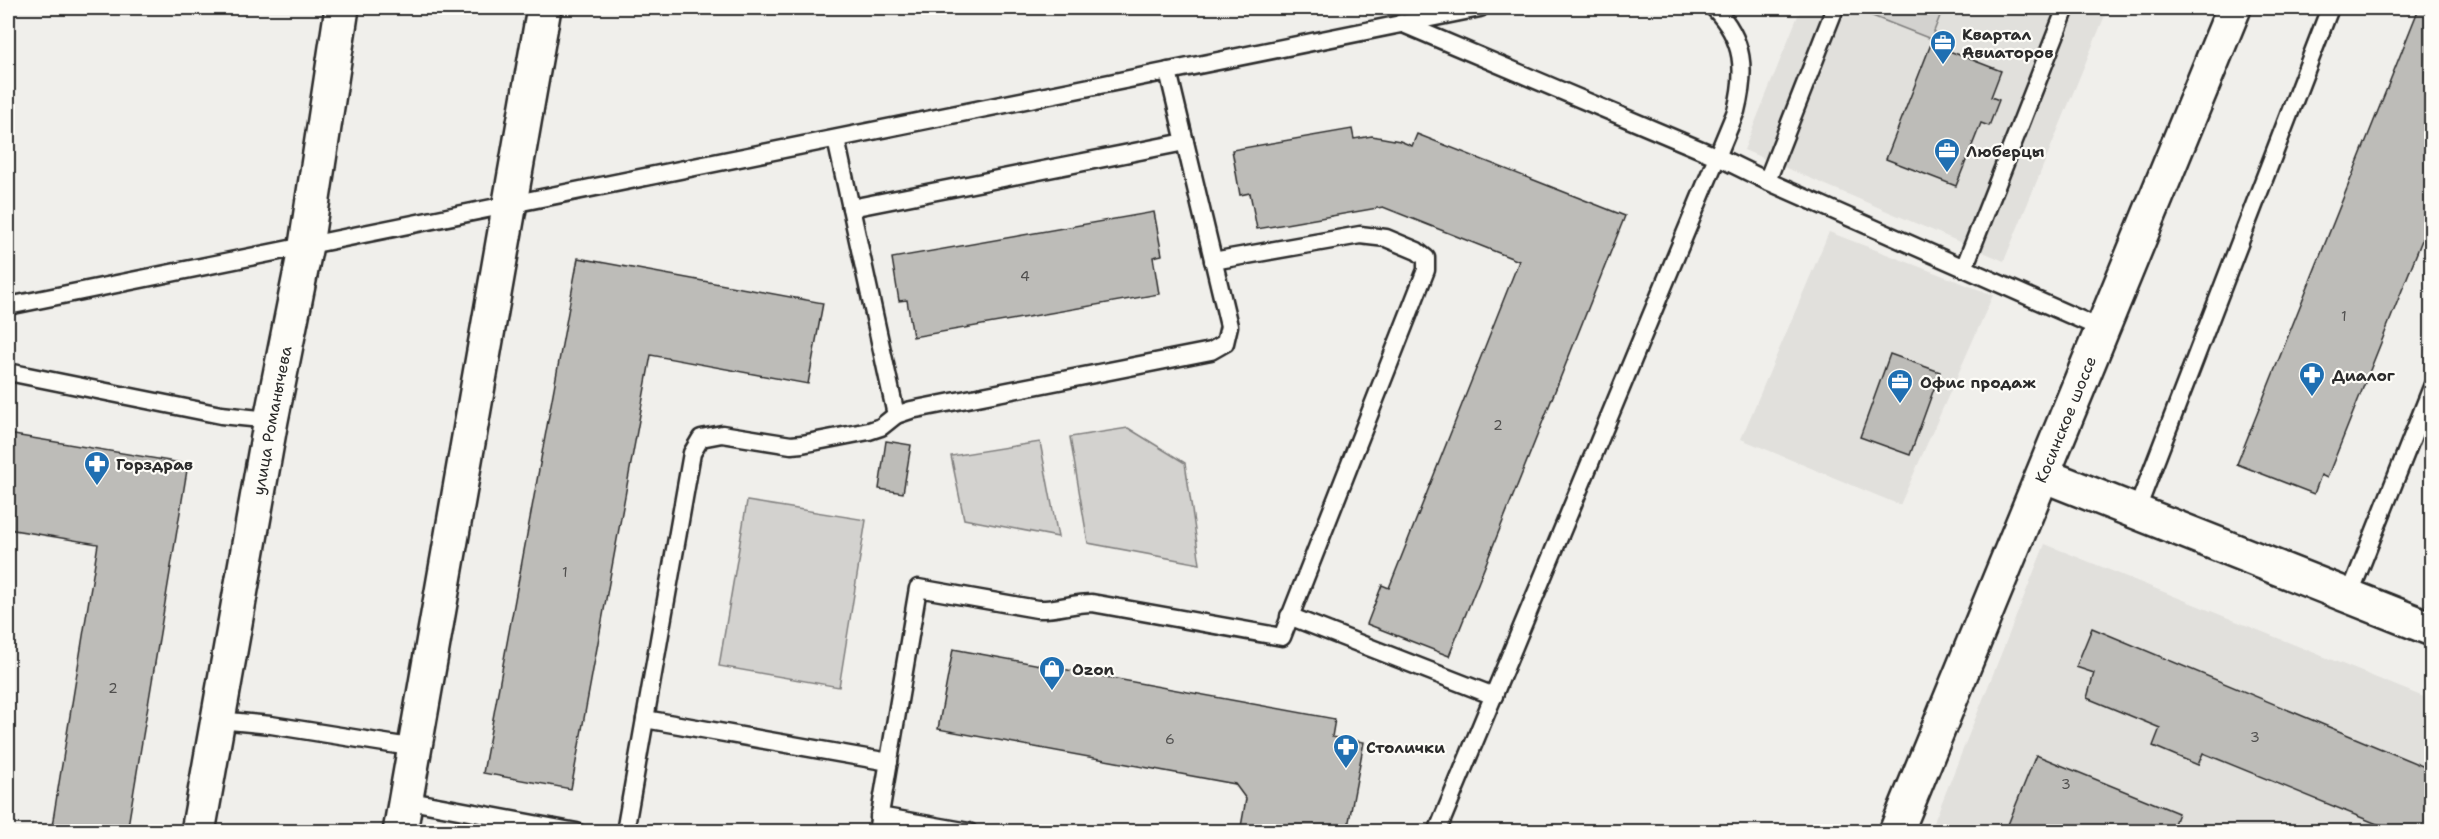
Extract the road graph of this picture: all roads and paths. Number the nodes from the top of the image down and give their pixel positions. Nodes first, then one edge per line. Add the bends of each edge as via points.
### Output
1 (342, 8) edge
2 (544, 8) edge
3 (1480, 8) edge
4 (1714, 8) edge
5 (1835, 8) edge
6 (2066, 8) edge
7 (2234, 8) edge
8 (2331, 8) edge
9 (1401, 24) junction
10 (1168, 71) junction
11 (836, 139) junction
12 (1185, 142) junction
13 (1718, 157) junction
14 (1767, 181) junction
15 (509, 205) junction
16 (851, 208) junction
17 (306, 245) junction
18 (1213, 261) junction
19 (1964, 268) junction
20 (8, 306) edge
21 (2102, 329) junction
22 (8, 372) edge
23 (2432, 387) edge
24 (896, 415) junction
25 (271, 420) junction
26 (2043, 475) junction
27 (2136, 512) junction
28 (2349, 596) junction
29 (1289, 616) junction
30 (2432, 628) edge
31 (1494, 696) junction
32 (645, 719) junction
33 (219, 720) junction
34 (416, 748) junction
35 (889, 762) junction
36 (405, 800) junction
37 (878, 824) edge
38 (198, 831) edge
39 (400, 831) edge
40 (577, 831) edge
41 (625, 831) edge
42 (969, 831) edge
43 (1437, 831) edge
44 (1896, 831) edge

1 - 17 street, улица Романычева
2 - 15 street
3 - 9 lane
4 - 13 lane via 1730,28 1741,56 1743,83
5 - 14 lane
6 - 19 lane
7 - 21 street, Косинское шоссе
8 - 27 lane
9 - 10 lane
9 - 13 lane
10 - 11 lane
10 - 12 lane
11 - 15 lane
11 - 16 lane
12 - 16 lane
12 - 18 lane
13 - 14 lane
13 - 31 lane
14 - 19 lane
15 - 17 lane
15 - 34 street
16 - 24 lane
17 - 20 lane
17 - 25 street, улица Романычева
18 - 24 lane via 1228,326 1225,343 1211,351
18 - 29 lane via 1360,235 1386,238 1417,250 1426,258 1426,270
19 - 21 lane
21 - 26 street, Косинское шоссе
22 - 25 lane via 221,415
23 - 28 lane
24 - 32 lane via 869,431 802,444 722,434 701,438 692,453
25 - 33 street, улица Романычева
26 - 27 street
26 - 44 street, Косинское шоссе
27 - 28 street
28 - 30 street
29 - 31 lane
29 - 35 lane via 1282,637 1092,603 1037,609 918,588
31 - 43 lane
32 - 35 lane
32 - 41 lane
33 - 34 lane
33 - 38 street, улица Романычева
34 - 36 street
35 - 37 lane
36 - 39 street
36 - 40 lane
37 - 42 lane

